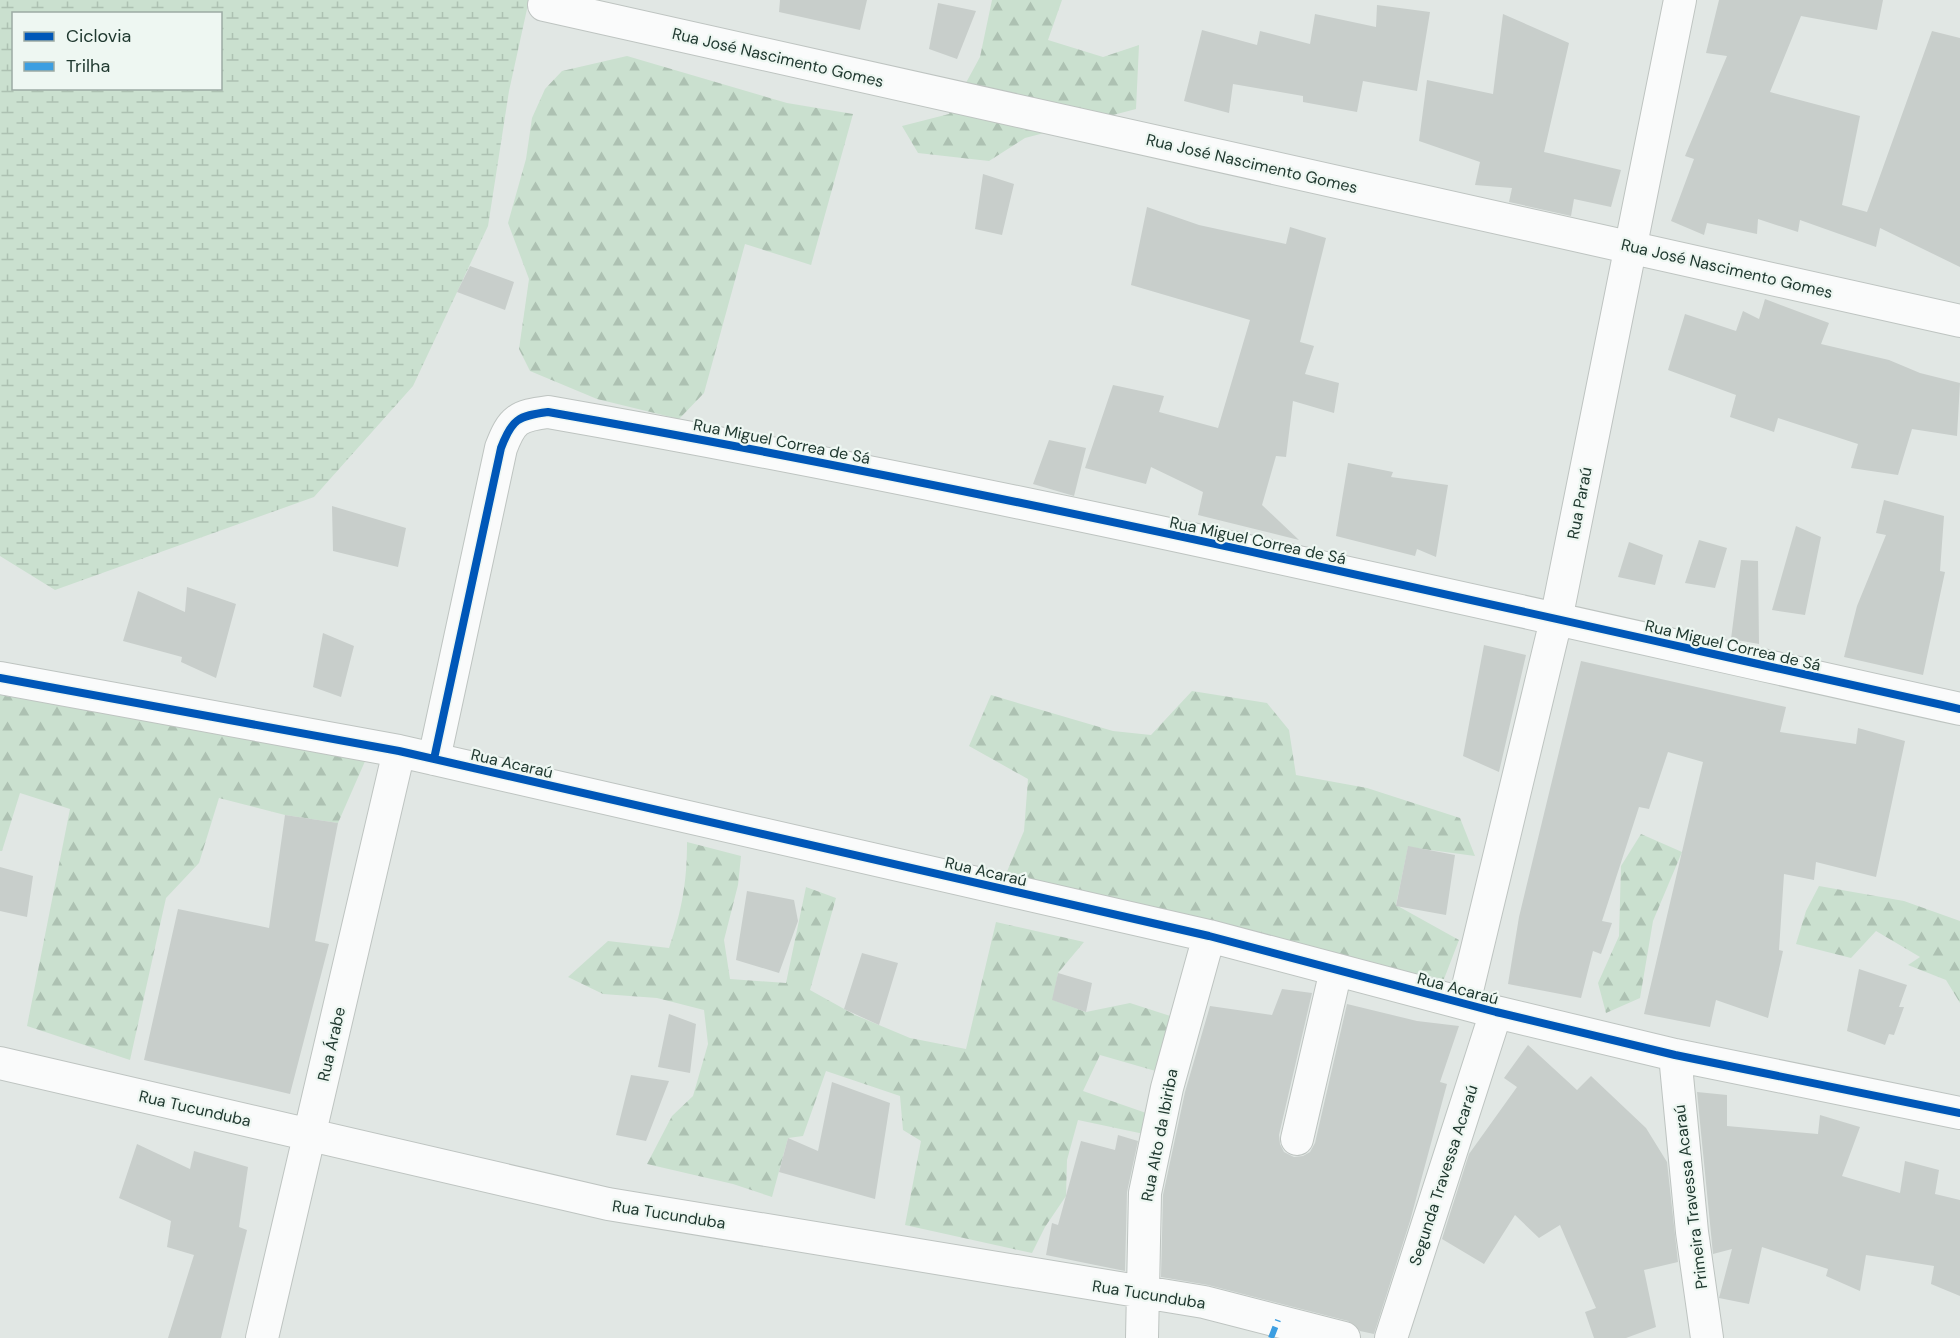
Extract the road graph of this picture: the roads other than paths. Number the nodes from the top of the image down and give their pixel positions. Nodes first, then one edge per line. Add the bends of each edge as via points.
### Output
1 (1680, 0) edge
2 (544, 5) dead end
3 (1630, 247) junction
4 (1960, 321) edge
5 (1556, 620) junction
6 (0, 678) edge
7 (1960, 710) edge
8 (399, 751) junction
9 (434, 759) junction
10 (1209, 936) junction
11 (1336, 970) junction
12 (1464, 1003) junction
13 (1496, 1012) junction
14 (1675, 1055) junction
15 (0, 1063) edge
16 (1960, 1113) edge
17 (310, 1135) junction
18 (1297, 1139) dead end
19 (1143, 1293) junction
20 (262, 1338) edge
21 (1142, 1338) edge
22 (1344, 1338) edge
23 (1391, 1338) edge
24 (1707, 1338) edge

1 - 3 street, Rua Paraú
2 - 3 street, Rua José Nascimento Gomes
3 - 4 street, Rua José Nascimento Gomes
3 - 5 street, Rua Paraú
5 - 7 street, Rua Miguel Correa de Sá
5 - 9 street, Rua Miguel Correa de Sá via 1018,501 754,448 548,412 527,414 508,430 501,448
5 - 12 street, Rua Paraú
6 - 8 street, Rua Acaraú
8 - 9 street, Rua Acaraú
8 - 17 street, Rua Árabe
9 - 10 street, Rua Acaraú
10 - 11 street, Rua Acaraú
10 - 19 street, Rua Alto da Ibiriba via 1187,1008 1145,1193
11 - 12 street, Rua Acaraú
11 - 18 street
12 - 13 street, Rua Acaraú
13 - 14 street, Rua Acaraú
13 - 23 street, Segunda Travessa Acaraú
14 - 16 street, Rua Acaraú
14 - 24 street, Primeira Travessa Acaraú
15 - 17 street, Rua Tucunduba
17 - 19 street, Rua Tucunduba via 608,1204
17 - 20 street, Rua Árabe
19 - 21 street, Rua Alto da Ibiriba
19 - 22 street, Rua Tucunduba via 1238,1309

